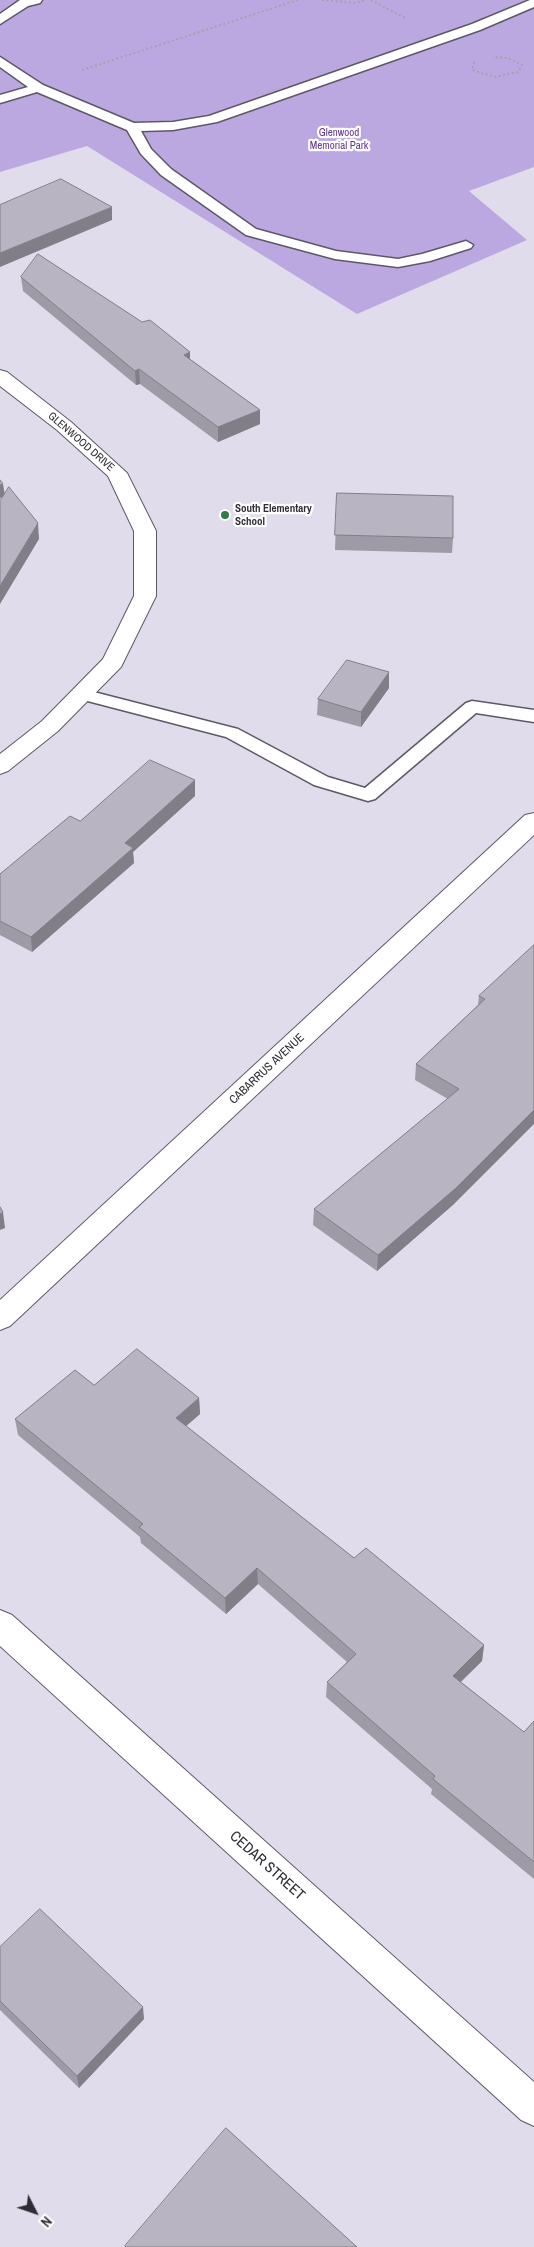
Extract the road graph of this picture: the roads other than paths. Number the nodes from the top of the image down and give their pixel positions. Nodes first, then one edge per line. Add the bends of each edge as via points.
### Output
1 (27, 1) edge
2 (534, 3) edge
3 (0, 20) edge
4 (0, 61) edge
5 (38, 88) junction
6 (0, 99) edge
7 (132, 127) junction
8 (466, 246) dead end
9 (0, 376) edge
10 (82, 694) junction
11 (534, 716) edge
12 (0, 766) edge
13 (534, 821) edge
14 (0, 1318) edge
15 (0, 1625) edge
16 (534, 2107) edge

1 - 3 lane
2 - 7 lane via 212,119 174,126
4 - 5 lane
5 - 6 lane
5 - 7 lane
7 - 8 lane via 146,151 166,172 251,232 334,255 398,263
9 - 10 street, GLENWOOD DRIVE via 117,473 145,531 145,596 113,662
10 - 11 lane via 232,733 321,781 368,795 472,707
10 - 12 street, GLENWOOD DRIVE via 50,726
13 - 14 street, CABARRUS AVENUE
15 - 16 street, CEDAR STREET

